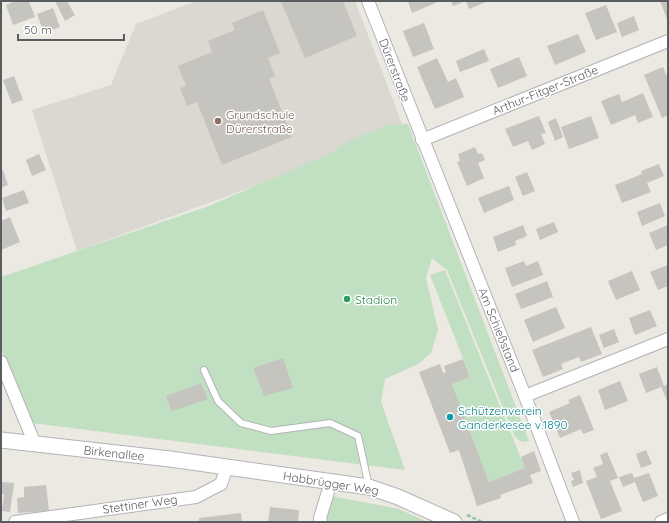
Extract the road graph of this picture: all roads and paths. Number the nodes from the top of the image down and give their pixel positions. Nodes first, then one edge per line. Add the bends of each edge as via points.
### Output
1 (368, 1) edge
2 (668, 41) edge
3 (422, 140) junction
4 (668, 339) edge
5 (1, 362) edge
6 (204, 370) dead end
7 (525, 396) junction
8 (1, 440) edge
9 (31, 444) junction
10 (227, 467) junction
11 (331, 482) junction
12 (369, 487) junction
13 (668, 519) edge
14 (15, 522) edge
15 (321, 522) edge
16 (454, 522) edge
17 (573, 522) edge
18 (661, 522) edge

1 - 3 street, Dürerstraße
2 - 3 street, Arthur-Fitger-Straße
3 - 7 street, Am Schießstand
4 - 7 street
5 - 9 street via 32,437
6 - 12 lane via 218,401 241,423 271,431 330,423 358,436
7 - 17 street, Am Schießstand
8 - 9 street, Birkenallee
9 - 10 street, Birkenallee
10 - 11 street, Habbrügger Weg
10 - 14 street, Stettiner Weg via 221,484 196,497
11 - 12 street, Habbrügger Weg
11 - 15 street
12 - 16 street, Habbrügger Weg
13 - 18 street

